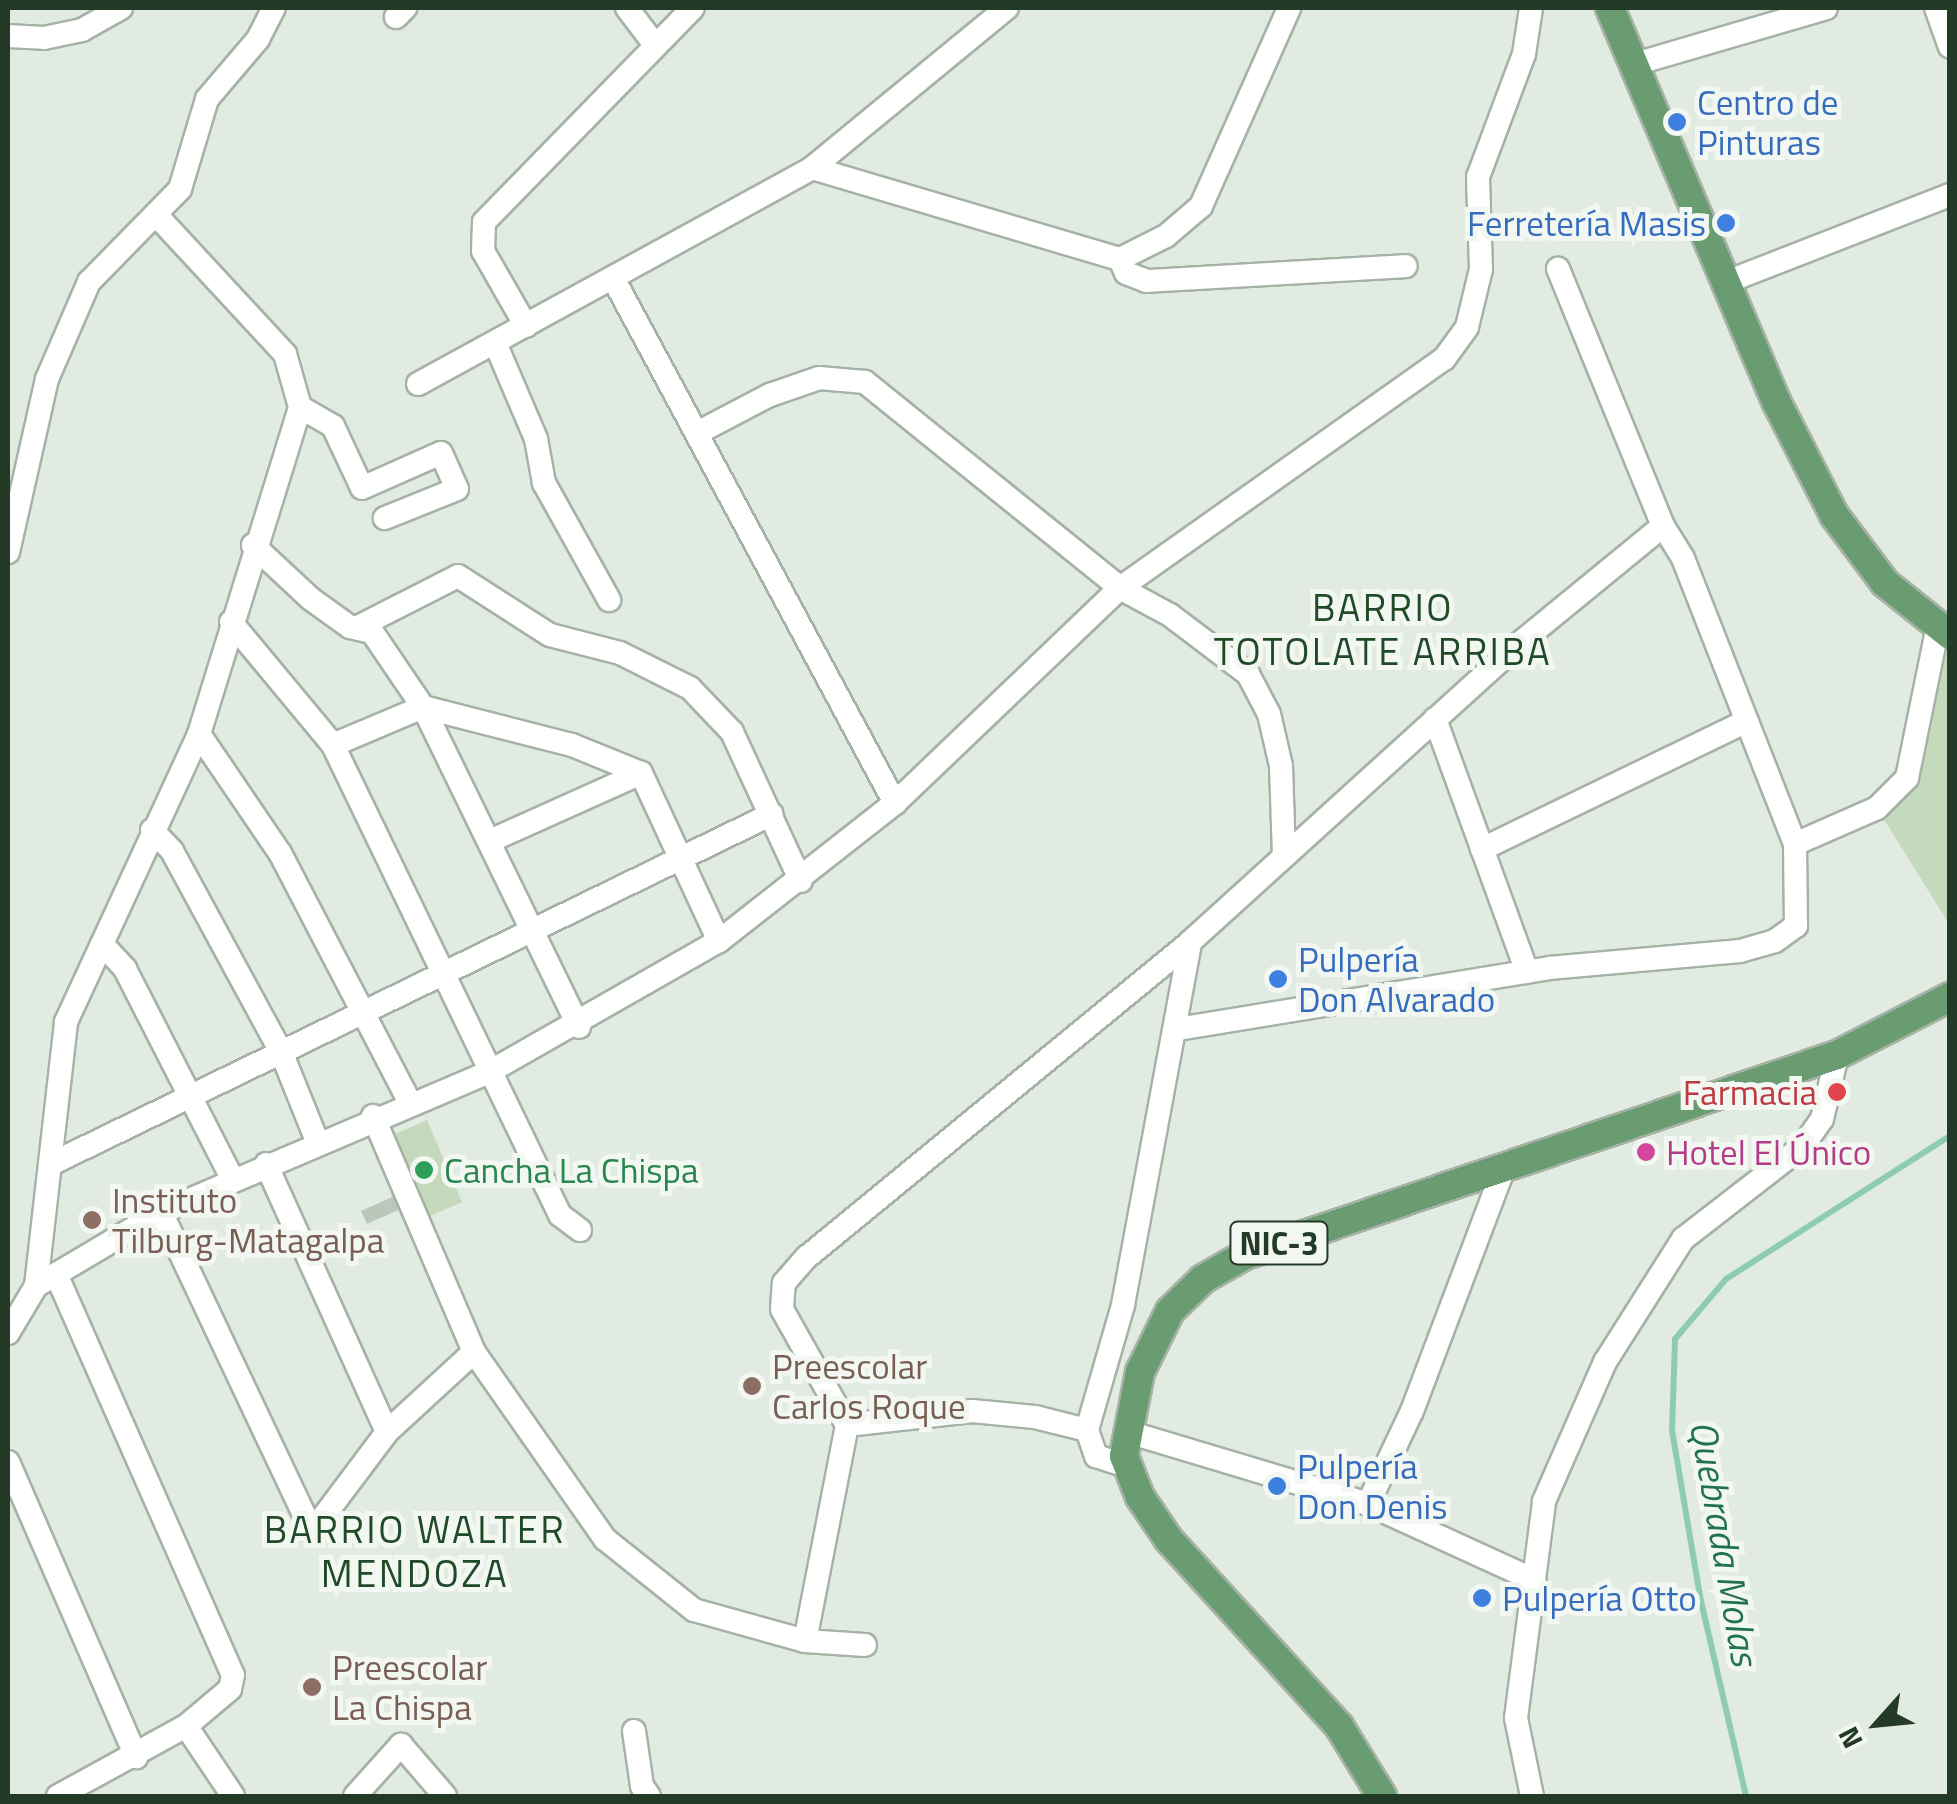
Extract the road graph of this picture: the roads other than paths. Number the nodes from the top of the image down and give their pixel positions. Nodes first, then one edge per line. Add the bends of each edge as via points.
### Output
1 (122, 8) edge
2 (274, 8) edge
3 (628, 8) edge
4 (693, 8) edge
5 (1007, 8) edge
6 (1289, 8) edge
7 (1531, 8) edge
8 (1610, 8) edge
9 (1826, 8) edge
10 (1936, 8) edge
11 (8, 36) edge
12 (655, 45) junction
13 (1950, 47) edge
14 (1635, 64) junction
15 (812, 168) junction
16 (1950, 195) edge
17 (157, 216) junction
18 (1120, 260) junction
19 (1406, 266) dead end
20 (1558, 268) dead end
21 (613, 278) junction
22 (1724, 283) junction
23 (526, 326) junction
24 (496, 344) junction
25 (418, 384) dead end
26 (300, 407) junction
27 (701, 431) junction
28 (384, 518) dead end
29 (1663, 526) junction
30 (253, 545) junction
31 (8, 552) edge
32 (1120, 588) junction
33 (609, 600) dead end
34 (231, 622) junction
35 (356, 628) junction
36 (1944, 630) edge
37 (424, 707) junction
38 (1435, 719) junction
39 (1747, 721) junction
40 (199, 734) junction
41 (332, 745) junction
42 (642, 773) junction
43 (896, 802) junction
44 (772, 814) junction
45 (152, 830) junction
46 (492, 840) junction
47 (1795, 844) junction
48 (1482, 849) junction
49 (1284, 855) junction
50 (680, 862) junction
51 (801, 881) junction
52 (536, 928) junction
53 (719, 941) junction
54 (1190, 942) junction
55 (102, 944) junction
56 (445, 968) junction
57 (1527, 972) junction
58 (1950, 998) edge
59 (364, 1014) junction
60 (579, 1026) junction
61 (1177, 1030) junction
62 (282, 1054) junction
63 (1836, 1054) junction
64 (489, 1072) junction
65 (192, 1100) junction
66 (408, 1101) junction
67 (373, 1116) junction
68 (317, 1141) junction
69 (52, 1164) junction
70 (266, 1164) junction
71 (1504, 1167) junction
72 (232, 1178) junction
73 (161, 1212) junction
74 (580, 1230) dead end
75 (46, 1280) junction
76 (8, 1332) edge
77 (474, 1352) junction
78 (847, 1425) junction
79 (1088, 1430) junction
80 (387, 1432) junction
81 (1128, 1432) junction
82 (8, 1462) edge
83 (1128, 1466) junction
84 (1368, 1504) junction
85 (1534, 1580) junction
86 (805, 1641) junction
87 (865, 1644) dead end
88 (186, 1726) junction
89 (634, 1731) dead end
90 (136, 1757) junction
91 (639, 1793) edge
92 (58, 1796) edge
93 (234, 1796) edge
94 (355, 1796) edge
95 (445, 1796) edge
96 (1382, 1796) edge
97 (1532, 1796) edge

1 - 11 street via 82,30
2 - 17 street via 258,39 207,98 180,189
3 - 12 street
4 - 12 street
5 - 15 street
6 - 18 street via 1200,206 1166,236
7 - 32 street via 1524,54 1478,177 1481,268 1467,326 1444,359
8 - 14 main road
9 - 14 street
10 - 13 street
12 - 23 street via 484,222 483,252
14 - 22 main road
15 - 18 street
15 - 21 street
16 - 22 street
17 - 26 street via 285,354
17 - 31 street via 89,282 56,353
18 - 19 street via 1126,273 1146,281
20 - 29 street
21 - 23 street
21 - 27 street
22 - 36 main road via 1834,515 1886,584
23 - 24 street
24 - 25 street
24 - 33 street via 536,438 544,483
26 - 28 street via 333,426 362,488 441,454 457,490
26 - 30 street
27 - 32 street via 820,378 865,382
27 - 43 street
29 - 38 street
29 - 39 street via 1683,558
30 - 34 street
30 - 35 street via 312,599
32 - 43 street
32 - 49 street via 1248,674 1269,714 1282,766
34 - 40 street
34 - 41 street
35 - 37 street via 372,632
35 - 44 street via 458,576 550,635 620,654 690,688 732,732
36 - 47 street via 1907,778 1877,808
37 - 41 street
37 - 42 street via 572,745
37 - 46 street
38 - 48 street
38 - 49 street
39 - 47 street
39 - 48 street
40 - 45 street
40 - 59 street via 280,853
41 - 56 street
42 - 46 street
42 - 50 street
43 - 51 street
44 - 50 street
44 - 51 street
45 - 55 street
45 - 62 street via 172,851
46 - 52 street
47 - 57 street via 1796,926 1775,941 1740,951
48 - 57 street
49 - 54 street
50 - 52 street
50 - 53 street
51 - 53 street
52 - 56 street
52 - 60 street
53 - 60 street
54 - 61 street
54 - 78 street via 807,1257 784,1283 782,1309
55 - 65 street via 124,969
55 - 69 street via 66,1022
56 - 59 street
56 - 64 street
57 - 61 street
58 - 63 main road, NIC-3
59 - 62 street
59 - 66 street
60 - 64 street
61 - 79 street via 1123,1306
62 - 65 street
62 - 68 street
63 - 71 main road, NIC-3
63 - 85 street via 1822,1119 1803,1146 1683,1240 1606,1362 1544,1501
64 - 66 street
64 - 74 street via 560,1215
65 - 69 street
65 - 72 street
66 - 67 street
67 - 68 street
67 - 77 street
68 - 70 street
69 - 75 street
70 - 72 street
70 - 80 street
71 - 81 main road, NIC-3 via 1245,1255 1203,1278 1153,1337
71 - 84 street via 1412,1410
72 - 73 street
73 - 75 street
73 - 80 street via 312,1532
75 - 76 street
75 - 88 street via 234,1674 230,1689
77 - 80 street
77 - 86 street via 605,1539 694,1610
78 - 79 street via 972,1411
78 - 86 street
79 - 83 street via 1096,1456
81 - 83 main road, NIC-3
81 - 84 street
82 - 90 street
83 - 96 main road, NIC-3 via 1170,1540 1339,1726
84 - 85 street
85 - 97 street via 1516,1718
86 - 87 street
88 - 90 street
88 - 93 street
89 - 91 street
90 - 92 street
94 - 95 street via 402,1744

